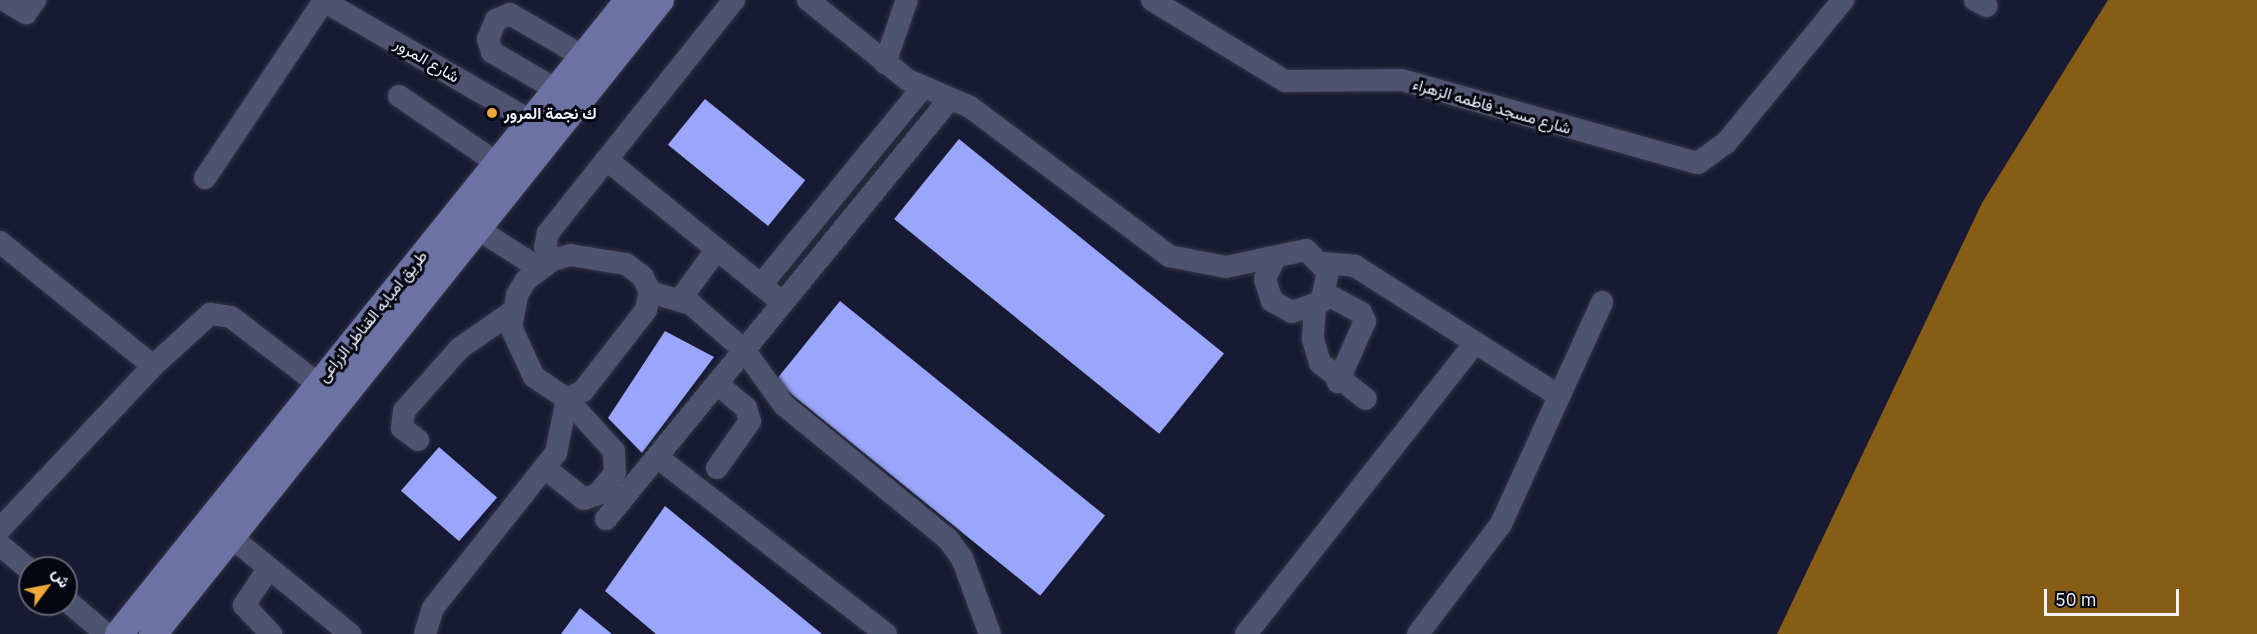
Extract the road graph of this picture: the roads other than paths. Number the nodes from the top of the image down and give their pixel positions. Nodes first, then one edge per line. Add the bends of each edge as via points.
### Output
1 (4, 0) edge
2 (500, 0) edge
3 (628, 0) edge
4 (660, 0) edge
5 (734, 0) edge
6 (808, 0) edge
7 (907, 0) edge
8 (1152, 0) edge
9 (1843, 0) edge
10 (323, 1) edge
11 (30, 8) edge
12 (587, 53) junction
13 (885, 63) junction
14 (922, 88) junction
15 (557, 90) junction
16 (399, 96) dead end
17 (949, 100) junction
18 (531, 121) junction
19 (607, 160) junction
20 (497, 163) junction
21 (205, 178) dead end
22 (466, 221) junction
23 (0, 242) edge
24 (717, 249) junction
25 (1275, 258) junction
26 (1323, 263) junction
27 (539, 269) junction
28 (761, 285) junction
29 (650, 292) junction
30 (682, 297) junction
31 (1320, 301) junction
32 (1602, 302) dead end
33 (784, 303) junction
34 (512, 312) junction
35 (1475, 343) junction
36 (745, 351) junction
37 (153, 366) junction
38 (1338, 382) junction
39 (317, 383) junction
40 (717, 384) junction
41 (1559, 396) junction
42 (567, 399) junction
43 (1366, 399) dead end
44 (418, 440) dead end
45 (657, 457) junction
46 (717, 468) dead end
47 (546, 469) junction
48 (606, 519) dead end
49 (0, 529) edge
50 (231, 537) junction
51 (0, 545) edge
52 (18, 560) edge
53 (269, 568) junction
54 (78, 610) edge
55 (1258, 630) edge
56 (164, 631) edge
57 (106, 634) edge
58 (119, 634) edge
59 (271, 634) edge
60 (350, 634) edge
61 (425, 634) edge
62 (886, 634) edge
63 (990, 634) edge
64 (1418, 634) edge

1 - 11 street
2 - 12 street
3 - 12 main road, طريق امبابه القناطر الزراعى
4 - 22 main road, طريق امبابه القناطر الزراعى
5 - 19 street
6 - 13 street
7 - 13 street
8 - 9 street, شارع مسجد فاطمه الزهراء via 1285,81 1402,80 1669,158 1708,160
10 - 18 street, شارع المرور
10 - 21 street
12 - 15 main road, طريق امبابه القناطر الزراعى
12 - 15 street via 510,14 496,20 488,39 492,52
13 - 14 street
14 - 17 street
14 - 28 street
15 - 18 main road, طريق امبابه القناطر الزراعى
16 - 20 street
17 - 25 street via 970,107 1170,256 1206,267
17 - 33 street
18 - 20 main road, طريق امبابه القناطر الزراعى
19 - 24 street
19 - 27 street via 548,233
20 - 22 main road, طريق امبابه القناطر الزراعى
22 - 27 street
22 - 39 main road, طريق امبابه القناطر الزراعى
22 - 50 main road, طريق امبابه القناطر الزراعى
23 - 37 street
24 - 28 street
24 - 30 street
25 - 26 street via 1306,250
25 - 31 street via 1265,279 1272,301 1292,312
26 - 31 street
26 - 35 street via 1355,266
27 - 29 street via 607,257 643,277
27 - 34 street
28 - 33 street
29 - 30 street
29 - 42 street via 646,310 583,391
30 - 36 street
31 - 38 street via 1315,351
31 - 38 street via 1361,313 1365,321
32 - 41 street
33 - 36 street
34 - 42 street via 514,343 522,361 548,390
34 - 44 street via 460,348 404,411 402,428
35 - 41 street
35 - 55 street
36 - 40 street
36 - 63 street via 784,405 957,549
37 - 39 street via 202,318 221,314
37 - 49 street
38 - 43 street
39 - 58 main road, طريق امبابه القناطر الزراعى
40 - 45 street
40 - 46 street via 746,408 750,421
41 - 64 street via 1501,524
42 - 47 street via 563,435
42 - 47 street via 614,451 615,473 598,494 584,499
45 - 48 street
45 - 62 street
47 - 61 street via 433,608
50 - 53 street
50 - 56 main road, طريق امبابه القناطر الزراعى
51 - 52 street
53 - 59 street via 244,605
53 - 60 street
54 - 57 street

